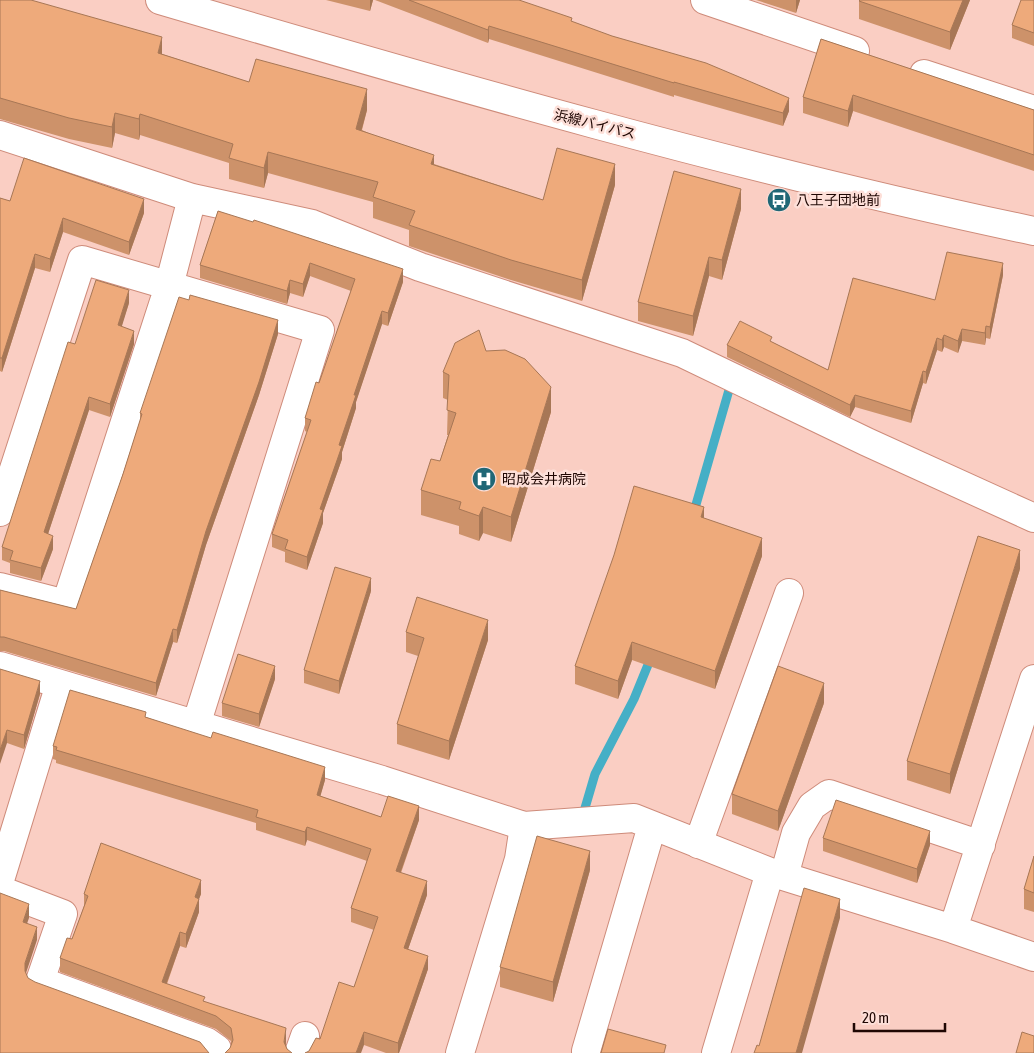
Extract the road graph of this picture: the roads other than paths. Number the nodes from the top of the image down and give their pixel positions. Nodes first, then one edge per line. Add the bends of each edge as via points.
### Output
1 (160, 0) edge
2 (705, 0) edge
3 (1034, 110) edge
4 (0, 135) edge
5 (192, 198) junction
6 (1034, 231) edge
7 (169, 286) junction
8 (0, 512) edge
9 (1034, 518) edge
10 (0, 587) edge
11 (789, 593) dead end
12 (0, 666) edge
13 (1034, 678) edge
14 (60, 684) junction
15 (196, 725) junction
16 (524, 826) junction
17 (652, 826) junction
18 (698, 844) junction
19 (981, 845) junction
20 (777, 874) junction
21 (0, 880) edge
22 (0, 890) edge
23 (953, 929) junction
24 (1034, 956) edge
25 (586, 1051) dead end
26 (217, 1053) edge
27 (460, 1053) edge
28 (716, 1053) edge

1 - 6 main road, 浜線バイパス via 497,99 900,203
2 - 3 main road
4 - 5 main road
5 - 7 main road
5 - 9 main road via 312,224 420,267 682,353
7 - 8 main road via 82,260
7 - 10 main road via 66,604
7 - 15 main road via 320,330
11 - 18 main road
12 - 14 main road
13 - 19 main road
14 - 15 main road
14 - 21 main road
15 - 16 main road
16 - 17 main road via 634,818
16 - 27 main road via 519,860
17 - 18 main road
17 - 25 main road
18 - 20 main road
19 - 20 main road via 829,794 812,806
19 - 23 main road
20 - 23 main road
20 - 28 main road
22 - 26 main road via 63,914 40,981 207,1042 217,1049
23 - 24 main road

